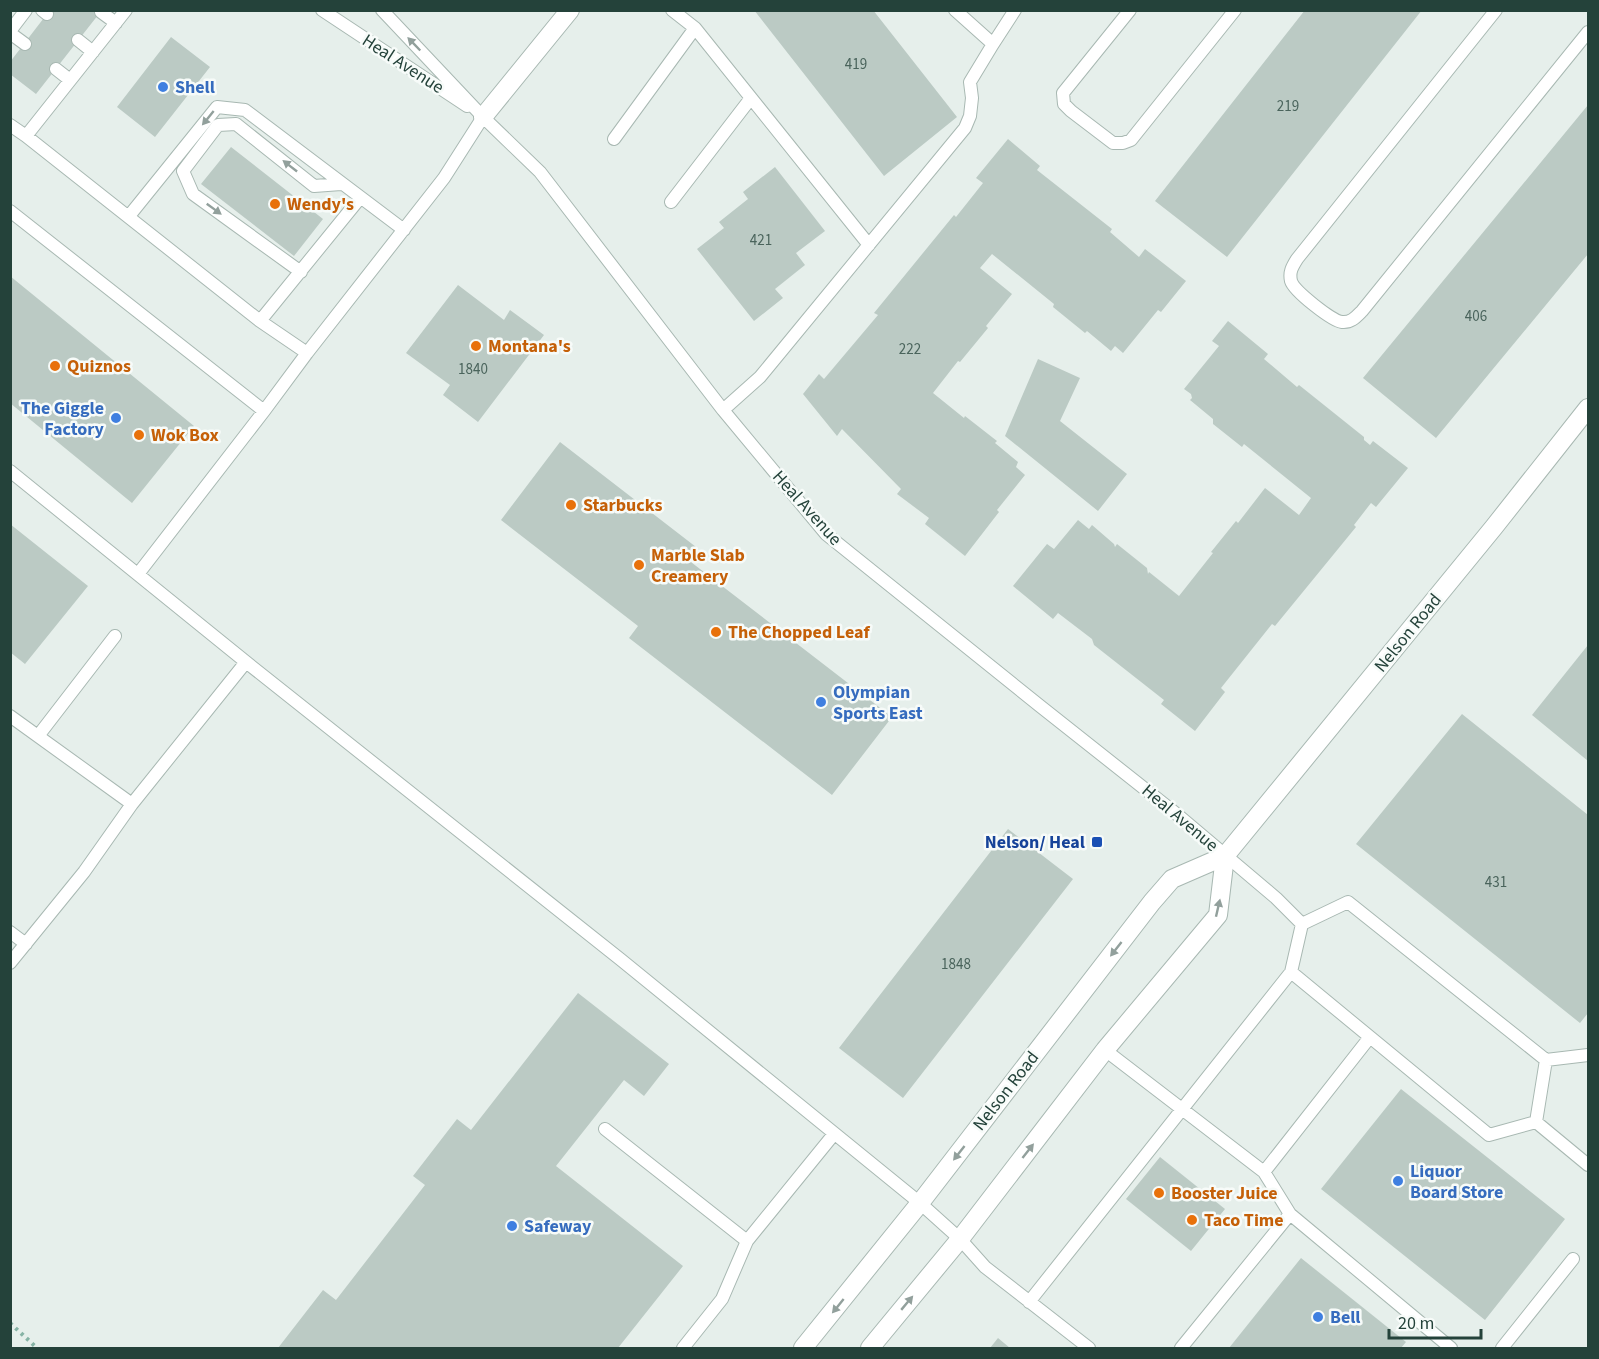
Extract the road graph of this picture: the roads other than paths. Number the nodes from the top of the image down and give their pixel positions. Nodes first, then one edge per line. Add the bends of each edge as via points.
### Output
1 (26, 10) edge
2 (126, 10) edge
3 (322, 10) edge
4 (382, 10) edge
5 (570, 10) edge
6 (672, 10) edge
7 (955, 10) edge
8 (1015, 10) edge
9 (1130, 10) edge
10 (1235, 10) edge
11 (1496, 10) edge
12 (101, 12) dead end
13 (116, 23) junction
14 (695, 28) junction
15 (10, 32) edge
16 (1588, 32) edge
17 (78, 40) dead end
18 (25, 44) dead end
19 (993, 44) junction
20 (93, 52) junction
21 (56, 69) dead end
22 (70, 80) junction
23 (751, 98) junction
24 (483, 117) junction
25 (10, 125) edge
26 (26, 136) junction
27 (614, 139) dead end
28 (341, 184) junction
29 (360, 198) junction
30 (671, 202) dead end
31 (10, 211) edge
32 (129, 216) junction
33 (404, 230) junction
34 (869, 244) junction
35 (301, 272) junction
36 (260, 321) junction
37 (307, 353) junction
38 (1588, 408) edge
39 (723, 410) junction
40 (264, 411) junction
41 (10, 471) edge
42 (138, 574) junction
43 (115, 636) dead end
44 (246, 662) junction
45 (10, 716) edge
46 (38, 736) junction
47 (132, 804) junction
48 (1225, 856) junction
49 (1302, 924) junction
50 (10, 932) edge
51 (27, 944) junction
52 (10, 963) edge
53 (1291, 972) junction
54 (1370, 1037) junction
55 (1105, 1050) junction
56 (1588, 1055) edge
57 (1546, 1060) junction
58 (1183, 1109) junction
59 (1536, 1122) junction
60 (605, 1129) dead end
61 (834, 1134) junction
62 (1588, 1165) edge
63 (1264, 1172) junction
64 (920, 1203) junction
65 (1290, 1214) junction
66 (960, 1239) junction
67 (747, 1241) junction
68 (1573, 1258) dead end
69 (1029, 1302) junction
70 (683, 1348) edge
71 (803, 1348) edge
72 (870, 1348) edge
73 (1089, 1348) edge
74 (1181, 1348) edge
75 (1451, 1348) edge
76 (1502, 1348) edge

1 - 15 lane
2 - 13 lane
3 - 24 lane, Heal Avenue
24 -> 4 lane, Heal Avenue
5 - 24 street
6 - 14 lane
7 - 19 lane
8 - 19 lane
9 - 10 lane via 1063,93 1064,104 1071,111 1113,143 1131,140
11 - 16 lane via 1290,270 1297,290 1332,318 1352,320 1362,311
12 - 13 lane
13 - 20 lane
14 - 23 lane
14 - 27 lane
15 - 18 lane
17 - 20 lane
19 - 34 lane via 970,82 972,98 965,128
20 - 22 lane
21 - 22 lane
22 - 26 lane
23 - 30 lane
23 - 34 lane
24 - 33 lane
24 - 39 lane, Heal Avenue via 540,172
25 - 26 lane
26 - 32 lane
28 - 29 lane
28 -> 32 lane via 245,110 217,107
28 -> 35 lane via 314,186 236,124 218,125 183,171 193,194
29 - 33 lane
29 - 35 lane
31 - 40 lane
32 - 36 lane
33 - 37 lane
34 - 39 lane via 760,377
35 - 36 lane
36 - 37 lane
37 - 40 lane
38 - 48 street, Nelson Road
39 - 48 lane, Heal Avenue via 826,534
40 - 42 lane
41 - 42 lane
42 - 44 lane
43 - 46 lane
44 - 47 lane
44 - 61 lane
45 - 46 lane
46 - 47 lane
47 - 51 lane
48 - 49 lane, Heal Avenue
55 -> 48 street via 1218,915
48 -> 64 street, Nelson Road via 1172,879
49 - 53 lane
49 - 57 lane via 1348,902
50 - 51 lane
51 - 52 lane
53 - 54 lane
53 - 58 lane
54 - 59 lane via 1489,1135
54 - 63 lane
55 - 58 lane
66 -> 55 street
56 - 57 lane
57 - 59 lane
58 - 63 lane
58 - 69 lane
59 - 62 lane
60 - 67 lane
61 - 64 lane
61 - 67 lane
63 - 65 lane
64 - 66 lane
64 -> 71 street, Nelson Road
65 - 74 lane
65 - 75 lane
66 - 69 lane via 985,1267
72 -> 66 street
67 - 70 lane via 722,1299
68 - 76 lane
69 - 73 lane

